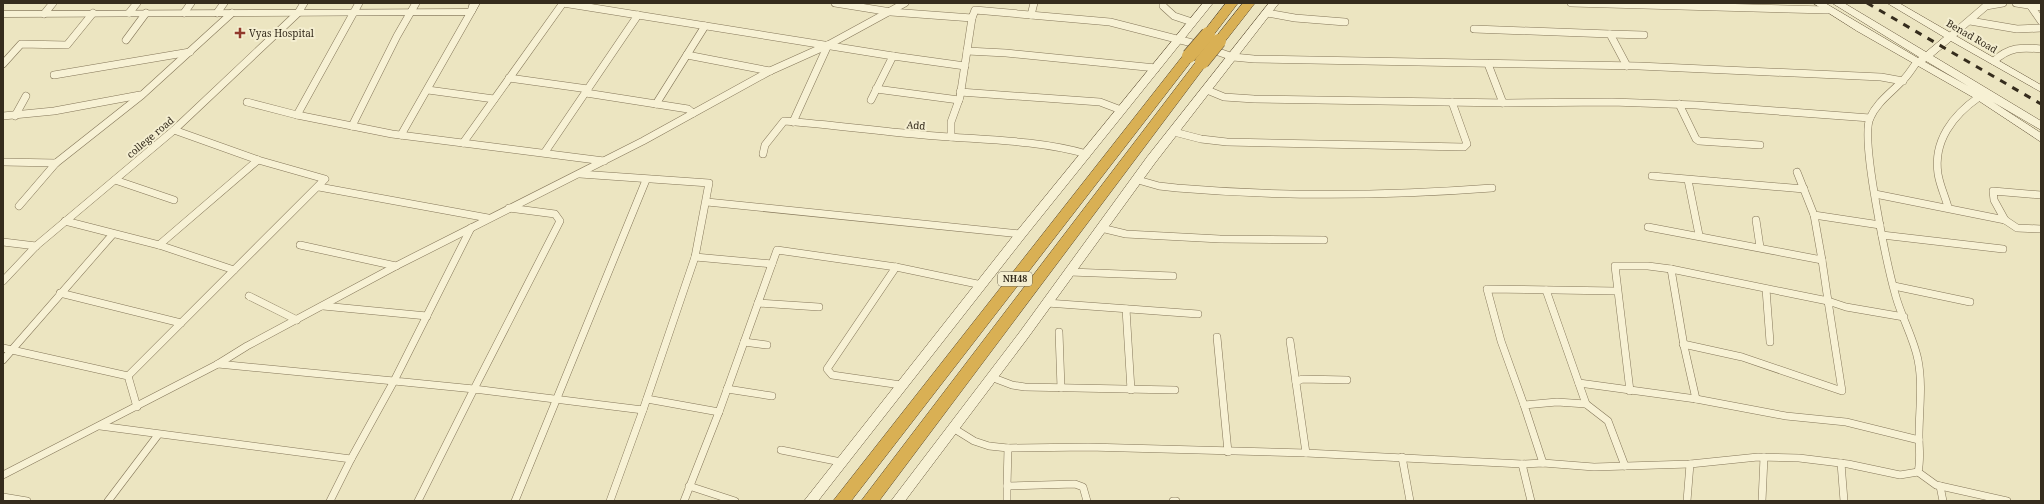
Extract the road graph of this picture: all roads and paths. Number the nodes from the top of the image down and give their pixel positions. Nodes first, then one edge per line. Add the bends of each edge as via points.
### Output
1 (53, 3) edge
2 (137, 3) edge
3 (191, 3) edge
4 (224, 3) edge
5 (304, 3) edge
6 (359, 3) edge
7 (416, 3) edge
8 (475, 3) edge
9 (563, 3) edge
10 (837, 3) edge
11 (905, 3) edge
12 (975, 3) edge
13 (1034, 3) edge
14 (1163, 3) edge
15 (1208, 3) edge
16 (1232, 3) edge
17 (1249, 3) edge
18 (1274, 3) edge
19 (1571, 3) edge
20 (1818, 3) edge
21 (1837, 3) edge
22 (1892, 3) edge
23 (1993, 3) edge
24 (2004, 3) edge
25 (2016, 3) edge
26 (2030, 6) junction
27 (2041, 7) edge
28 (894, 8) edge
29 (975, 10) junction
30 (1828, 10) junction
31 (354, 12) junction
32 (411, 12) junction
33 (471, 12) junction
34 (93, 13) junction
35 (129, 13) junction
36 (146, 13) junction
37 (184, 13) junction
38 (217, 13) junction
39 (232, 13) junction
40 (298, 13) junction
41 (1266, 13) junction
42 (3, 14) edge
43 (44, 14) junction
44 (638, 15) junction
45 (1032, 15) junction
46 (972, 18) junction
47 (1970, 21) junction
48 (2041, 21) edge
49 (1192, 22) junction
50 (1345, 22) dead end
51 (705, 26) junction
52 (2041, 28) edge
53 (1474, 29) dead end
54 (1610, 34) junction
55 (1644, 35) dead end
56 (1951, 36) junction
57 (1179, 39) junction
58 (126, 40) dead end
59 (828, 45) junction
60 (2041, 48) edge
61 (967, 51) junction
62 (190, 52) junction
63 (687, 55) junction
64 (893, 56) junction
65 (1927, 56) junction
66 (1232, 57) junction
67 (1196, 59) junction
68 (1994, 61) junction
69 (1917, 62) junction
70 (3, 64) edge
71 (1488, 64) junction
72 (964, 66) junction
73 (1627, 66) junction
74 (1156, 68) junction
75 (770, 72) junction
76 (54, 75) dead end
77 (509, 78) junction
78 (1903, 81) junction
79 (876, 89) junction
80 (2041, 89) edge
81 (428, 90) junction
82 (1207, 90) junction
83 (587, 91) junction
84 (960, 92) junction
85 (142, 95) junction
86 (26, 96) dead end
87 (1979, 97) junction
88 (494, 99) junction
89 (870, 100) dead end
90 (959, 100) junction
91 (247, 102) dead end
92 (1452, 102) junction
93 (1503, 103) junction
94 (656, 104) junction
95 (1679, 104) junction
96 (1121, 110) junction
97 (693, 113) junction
98 (297, 115) junction
99 (3, 116) edge
100 (15, 116) junction
101 (1870, 118) junction
102 (793, 122) junction
103 (352, 126) junction
104 (2041, 126) edge
105 (174, 130) junction
106 (1174, 132) junction
107 (401, 135) junction
108 (951, 137) junction
109 (2041, 138) edge
110 (463, 143) junction
111 (1760, 144) dead end
112 (545, 152) junction
113 (763, 154) dead end
114 (1087, 154) junction
115 (258, 160) junction
116 (604, 161) junction
117 (3, 162) edge
118 (56, 163) junction
119 (1797, 172) dead end
120 (579, 174) junction
121 (1652, 176) dead end
122 (114, 180) junction
123 (646, 180) junction
124 (1138, 180) junction
125 (1688, 180) junction
126 (319, 187) junction
127 (1492, 188) dead end
128 (1804, 189) junction
129 (1876, 194) junction
130 (2041, 194) edge
131 (174, 200) dead end
132 (707, 202) junction
133 (20, 206) dead end
134 (1948, 207) junction
135 (509, 208) junction
136 (1814, 215) junction
137 (488, 218) junction
138 (1756, 220) dead end
139 (2005, 220) junction
140 (66, 221) junction
141 (1880, 225) junction
142 (472, 227) junction
143 (1648, 227) dead end
144 (1101, 228) junction
145 (2041, 229) edge
146 (113, 234) junction
147 (1021, 234) junction
148 (1699, 235) junction
149 (1882, 235) junction
150 (1324, 240) dead end
151 (3, 242) edge
152 (159, 245) junction
153 (300, 245) dead end
154 (36, 246) junction
155 (1760, 247) junction
156 (2003, 249) dead end
157 (695, 257) junction
158 (1822, 260) junction
159 (772, 264) junction
160 (396, 266) junction
161 (896, 266) junction
162 (1671, 269) junction
163 (234, 270) junction
164 (1070, 272) junction
165 (1173, 276) dead end
166 (3, 281) edge
167 (982, 284) junction
168 (1894, 286) junction
169 (1766, 289) junction
170 (1546, 290) junction
171 (1616, 291) junction
172 (60, 293) junction
173 (249, 296) dead end
174 (1828, 302) junction
175 (1970, 302) dead end
176 (758, 303) junction
177 (1047, 303) junction
178 (323, 306) junction
179 (819, 307) dead end
180 (1126, 309) junction
181 (1198, 314) dead end
182 (426, 316) junction
183 (1904, 317) junction
184 (297, 320) junction
185 (181, 323) junction
186 (1059, 332) dead end
187 (1218, 337) dead end
188 (1290, 341) dead end
189 (744, 342) junction
190 (1770, 342) dead end
191 (1683, 344) junction
192 (767, 345) dead end
193 (3, 348) edge
194 (12, 349) junction
195 (3, 360) edge
196 (218, 364) junction
197 (128, 376) junction
198 (991, 377) junction
199 (1347, 380) dead end
200 (394, 381) junction
201 (1296, 382) junction
202 (1579, 383) junction
203 (901, 385) junction
204 (1061, 388) junction
205 (474, 389) junction
206 (727, 389) junction
207 (1132, 390) junction
208 (1175, 390) dead end
209 (1630, 391) junction
210 (772, 396) dead end
211 (557, 398) junction
212 (647, 399) junction
213 (1696, 399) junction
214 (1586, 404) junction
215 (1524, 405) junction
216 (137, 407) junction
217 (643, 410) junction
218 (719, 412) junction
219 (100, 426) junction
220 (953, 428) junction
221 (158, 435) junction
222 (1919, 440) junction
223 (1008, 448) junction
224 (781, 450) dead end
225 (1228, 452) junction
226 (1306, 453) junction
227 (1402, 457) junction
228 (1764, 457) junction
229 (351, 458) junction
230 (841, 462) junction
231 (1543, 463) junction
232 (1841, 463) junction
233 (1522, 464) junction
234 (1690, 464) junction
235 (1625, 466) junction
236 (1918, 472) junction
237 (3, 475) edge
238 (690, 486) junction
239 (1007, 486) junction
240 (1940, 486) junction
241 (3, 497) edge
242 (27, 501) edge
243 (108, 501) edge
244 (330, 501) edge
245 (418, 501) edge
246 (515, 501) edge
247 (610, 501) edge
248 (684, 501) edge
249 (735, 501) edge
250 (810, 501) edge
251 (841, 501) edge
252 (869, 501) edge
253 (897, 501) edge
254 (1007, 501) edge
255 (1087, 501) edge
256 (1173, 501) edge
257 (1176, 501) edge
258 (1410, 501) edge
259 (1531, 501) edge
260 (1687, 501) edge
261 (1762, 501) edge
262 (1844, 501) edge
263 (1943, 501) edge
264 (2007, 501) edge

1 - 43 street
2 - 35 street
3 - 37 street
4 - 38 street
5 - 40 street, college road
6 - 31 street
7 - 32 street
8 - 33 main road
9 - 44 street
9 - 77 street
10 - 28 street
11 - 28 street
12 - 29 street
13 - 45 street
14 - 49 street via 1174,16
15 - 49 main road
16 - 67 highway, NH48, bridge via 1208,34
17 - 67 highway, NH48, bridge via 1219,41
18 - 41 main road
19 - 30 street
20 - 30 main road
21 - 65 main road
22 - 56 main road, Benad Road
23 - 24 street
23 - 47 street
25 - 26 street
26 - 27 street
26 - 48 street
28 - 46 street
28 - 59 street
29 - 45 street
29 - 46 street
30 - 69 main road
31 - 32 main road
31 - 40 main road
31 - 98 street
32 - 33 main road
32 - 103 street
33 - 81 street
34 - 35 main road
34 - 43 main road
34 - 70 street via 67,45 21,44
35 - 36 main road
36 - 37 main road
36 - 58 street
37 - 38 main road
38 - 39 main road
39 - 40 main road
39 - 62 street
40 - 105 street, college road
41 - 50 street
41 - 66 main road
42 - 43 main road
44 - 51 street
44 - 83 street
45 - 57 street via 1110,22
46 - 61 street
47 - 52 street via 2017,29
47 - 56 street
49 - 57 main road
51 - 59 street
51 - 63 street
53 - 54 street
54 - 55 street
54 - 73 street
56 - 65 main road
56 - 68 main road, Benad Road
57 - 66 street
57 - 74 main road
59 - 64 street
59 - 75 street
59 - 102 street
60 - 68 street via 2013,47 2004,51
61 - 72 street
61 - 74 street
62 - 76 street
62 - 85 street
63 - 75 street
63 - 94 street
64 - 72 street
64 - 79 street
65 - 69 main road
65 - 104 main road
66 - 71 street
66 - 82 main road
67 - 251 highway, NH48
67 - 252 highway, NH48
68 - 80 main road, Benad Road
69 - 78 street
69 - 87 main road
71 - 73 street
71 - 93 street
72 - 84 street
73 - 78 street via 1881,77
74 - 96 main road
75 - 97 street
77 - 83 street
77 - 88 street
78 - 101 street via 1885,97
79 - 89 street
79 - 90 street
81 - 88 street
81 - 107 street
82 - 92 street via 1232,98
82 - 106 main road
83 - 94 street
83 - 112 street
84 - 90 street
84 - 96 street via 1100,102
85 - 100 street
85 - 118 street
86 - 100 street
87 - 109 main road
87 - 134 street via 1957,116 1940,140 1938,175
88 - 110 street
90 - 108 street via 952,122
91 - 98 street
92 - 93 street
92 - 106 street via 1467,144 1464,147 1205,141
93 - 95 street
94 - 97 street via 688,109
95 - 101 street
95 - 111 street via 1699,141
96 - 114 main road
97 - 116 street
98 - 103 street
99 - 100 street
101 - 129 street via 1868,129 1871,172
102 - 108 street, Add
102 - 113 street, Add via 784,121 780,125 765,145
103 - 107 street
105 - 115 street
105 - 122 street, college road
106 - 124 main road
107 - 110 street
108 - 114 street, Add via 1059,146
110 - 112 street
112 - 116 street
114 - 147 main road
115 - 126 street via 325,179
115 - 152 street
116 - 120 street
117 - 118 street
118 - 133 street
119 - 128 street
120 - 123 street
120 - 135 street
121 - 125 street
122 - 131 street
122 - 140 street, college road
123 - 132 street via 709,183
123 - 211 street
124 - 127 street via 1158,186 1185,189 1293,194 1397,195
124 - 144 main road
125 - 128 street
125 - 148 street
126 - 137 street
126 - 163 street
128 - 136 street
129 - 134 street
129 - 141 street
130 - 139 street via 1993,191 1994,200
132 - 147 street
132 - 157 street
134 - 139 street
135 - 137 street
135 - 205 street via 556,214 560,221
136 - 141 street
136 - 158 street
137 - 142 street
138 - 155 street
139 - 145 street via 2017,228
140 - 146 street
140 - 154 street, college road
141 - 149 street
142 - 160 street
142 - 182 street
143 - 148 street
144 - 150 street via 1126,234 1220,239
144 - 164 main road
146 - 152 street
146 - 172 street
147 - 167 main road
148 - 155 street
149 - 156 street
149 - 168 street
151 - 154 street
152 - 163 street
153 - 160 street
154 - 166 street, college road
155 - 158 street
157 - 159 street
157 - 212 street
158 - 174 street
159 - 161 street via 777,250
159 - 176 street
160 - 178 street
161 - 167 street
161 - 203 street via 827,368 832,375
162 - 169 street
162 - 171 street via 1615,266
162 - 191 street
163 - 185 street
164 - 165 street
164 - 177 main road
167 - 203 main road
168 - 175 street
168 - 183 street
169 - 174 street
169 - 190 street
170 - 171 street
170 - 202 street
170 - 215 street via 1488,289 1501,341
171 - 209 street
172 - 185 street
172 - 194 street
173 - 184 street
174 - 183 street
174 - 191 street via 1842,391 1742,357
176 - 179 street
176 - 189 street
177 - 180 street
177 - 198 main road
178 - 182 street
178 - 184 street
180 - 181 street
180 - 207 street
182 - 200 street
183 - 222 street via 1918,360
184 - 196 street
185 - 197 street
186 - 204 street
187 - 225 street
188 - 201 street
189 - 192 street
189 - 206 street
191 - 213 street
193 - 194 street
194 - 195 street
194 - 197 street
196 - 200 street
196 - 216 street
197 - 216 street
198 - 204 street via 1012,386
198 - 220 main road
199 - 201 street via 1302,379
200 - 205 street
200 - 229 street
201 - 226 street
202 - 209 street
202 - 214 street
203 - 230 main road
204 - 207 street
205 - 211 street
205 - 245 street
206 - 210 street
206 - 218 street
207 - 208 street
209 - 213 street
211 - 217 street
211 - 246 street
212 - 217 street
212 - 218 street
213 - 222 street via 1786,416 1846,422
214 - 215 street via 1557,402
214 - 235 street via 1608,421
215 - 231 street
216 - 219 street
217 - 247 street
218 - 238 street
219 - 221 street
219 - 237 street
220 - 223 street via 974,441
220 - 253 main road
221 - 229 street
221 - 243 street
222 - 236 street via 1921,460
223 - 225 street via 1088,447
223 - 239 street
224 - 230 street
225 - 226 street
226 - 227 street
227 - 233 street
227 - 258 street
228 - 232 street
228 - 234 street
228 - 261 street
229 - 244 street
230 - 250 main road
231 - 233 street
231 - 235 street
232 - 236 street via 1900,475
232 - 262 street
233 - 259 street
234 - 235 street
234 - 260 street
236 - 240 street
238 - 248 street
238 - 249 street
239 - 254 street
239 - 255 street via 1075,484 1083,487
240 - 263 street
240 - 264 street
241 - 242 street
256 - 257 street

